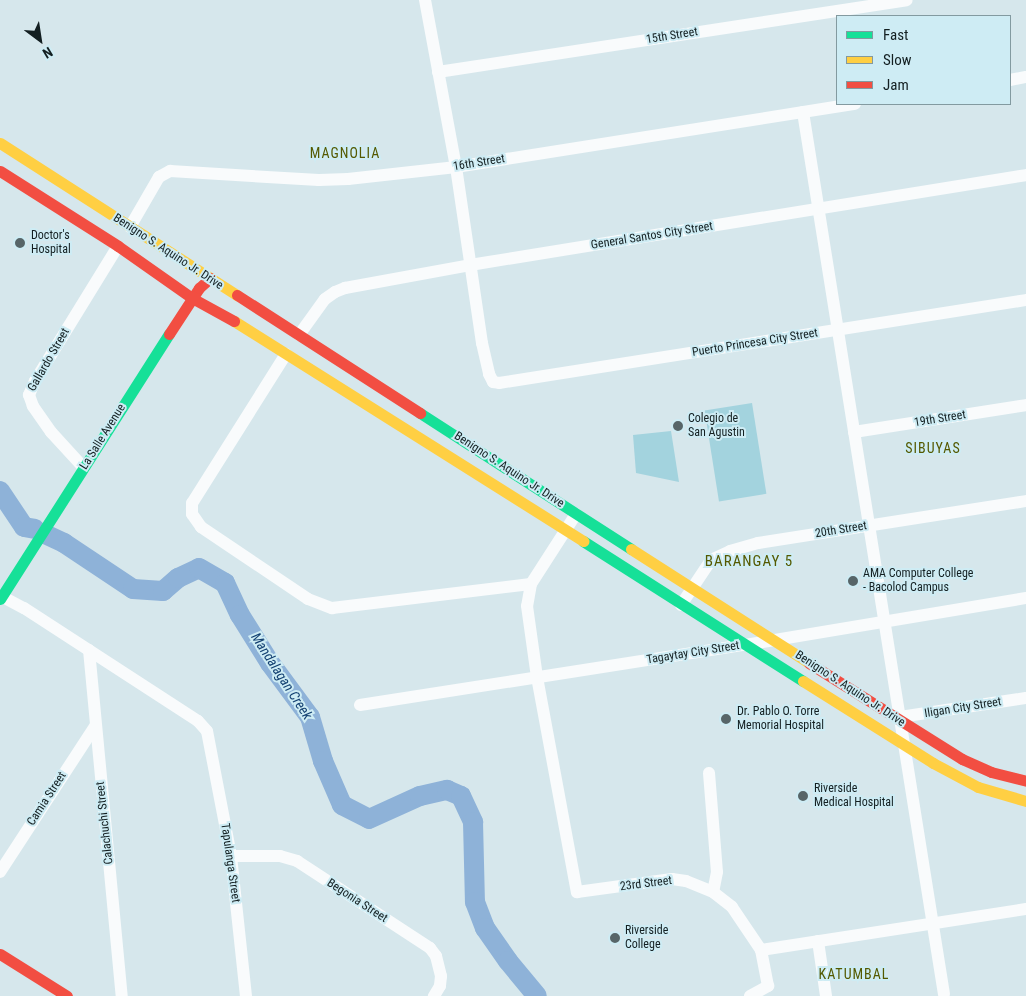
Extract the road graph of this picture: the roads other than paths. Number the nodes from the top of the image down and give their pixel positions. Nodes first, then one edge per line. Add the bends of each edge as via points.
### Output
1 (425, 0) edge
2 (907, 0) edge
3 (438, 72) junction
4 (1026, 77) edge
5 (1011, 80) edge
6 (848, 105) edge
7 (803, 112) junction
8 (0, 143) edge
9 (456, 167) junction
10 (0, 172) edge
11 (1026, 175) edge
12 (818, 208) junction
13 (130, 227) junction
14 (118, 246) junction
15 (470, 265) junction
16 (210, 278) junction
17 (192, 298) junction
18 (1026, 300) edge
19 (838, 330) junction
20 (299, 335) junction
21 (286, 354) junction
22 (354, 371) junction
23 (343, 389) junction
24 (1026, 405) edge
25 (854, 432) junction
26 (486, 456) junction
27 (84, 468) junction
28 (475, 474) junction
29 (1026, 501) edge
30 (576, 514) junction
31 (869, 526) junction
32 (565, 531) junction
33 (531, 584) junction
34 (692, 588) junction
35 (1, 598) edge
36 (1026, 598) edge
37 (680, 605) junction
38 (884, 620) junction
39 (773, 640) junction
40 (745, 645) junction
41 (89, 650) junction
42 (536, 676) junction
43 (1026, 698) edge
44 (360, 705) dead end
45 (900, 719) junction
46 (95, 726) junction
47 (904, 745) junction
48 (709, 773) dead end
49 (1026, 781) edge
50 (1026, 801) edge
51 (231, 856) junction
52 (0, 872) edge
53 (713, 892) junction
54 (1026, 908) edge
55 (932, 922) junction
56 (818, 941) junction
57 (761, 950) junction
58 (0, 954) edge
59 (60, 994) edge
60 (944, 994) dead end
61 (122, 996) edge
62 (246, 996) edge
63 (434, 996) edge
64 (750, 996) edge
65 (826, 996) edge

1 - 3 street
2 - 3 street, 15th Street
3 - 9 street
4 - 5 street
6 - 7 street, 16th Street
7 - 9 street, 16th Street
7 - 12 street
8 - 13 main road, Benigno S. Aquino Jr. Drive
9 - 13 street, 16th Street via 319,180 170,171 159,177
9 - 15 street
10 - 14 main road, Benigno S. Aquino Jr. Drive
11 - 12 street, General Santos City Street
12 - 15 street, General Santos City Street
12 - 19 street
13 - 16 main road, Benigno S. Aquino Jr. Drive
14 - 17 main road, Benigno S. Aquino Jr. Drive
14 - 27 street, Gallardo Street via 34,381 29,395 32,406 51,432
15 - 19 street, Puerto Princesa City Street via 489,374 493,382 499,384
15 - 20 street, General Santos City Street via 335,292 325,299
16 - 17 main road, La Salle Avenue
16 - 20 main road, Benigno S. Aquino Jr. Drive
17 - 21 main road, Benigno S. Aquino Jr. Drive
17 - 27 main road, La Salle Avenue
18 - 19 street, Puerto Princesa City Street
19 - 25 street
20 - 22 main road, Benigno S. Aquino Jr. Drive
21 - 23 main road, Benigno S. Aquino Jr. Drive
21 - 33 street via 192,503 192,514 200,527 308,599 332,608
22 - 23 main road
22 - 26 main road, Benigno S. Aquino Jr. Drive
23 - 28 main road, Benigno S. Aquino Jr. Drive
24 - 25 street, 19th Street
25 - 31 street
26 - 28 main road
26 - 30 main road, Benigno S. Aquino Jr. Drive
27 - 35 main road, La Salle Avenue
28 - 32 main road, Benigno S. Aquino Jr. Drive
29 - 31 street, 20th Street
30 - 32 street
30 - 34 main road, Benigno S. Aquino Jr. Drive
31 - 34 street, 20th Street via 758,543 730,551 711,560
31 - 38 street
32 - 33 street
32 - 37 main road, Benigno S. Aquino Jr. Drive
33 - 42 street, 23rd Street via 527,606
34 - 37 street, 20th Street
34 - 39 main road, Benigno S. Aquino Jr. Drive
35 - 41 street via 24,608
36 - 38 street, Tagaytay City Street
37 - 40 main road, Benigno S. Aquino Jr. Drive
38 - 39 street, Tagaytay City Street
38 - 45 street
39 - 40 street, Tagaytay City Street
39 - 45 main road, Benigno S. Aquino Jr. Drive
40 - 42 street, Tagaytay City Street
40 - 47 main road, Benigno S. Aquino Jr. Drive
41 - 46 street, Calachuchi Street
41 - 51 street, Tapulanga Street via 198,721 207,731
42 - 44 street, Tagaytay City Street
42 - 53 street, 23rd Street via 577,892 672,879
43 - 45 street, Iligan City Street
45 - 47 street
45 - 49 main road, Benigno S. Aquino Jr. Drive via 962,759 991,772
46 - 52 street, Camia Street
46 - 61 street, Calachuchi Street
47 - 50 main road, Benigno S. Aquino Jr. Drive via 978,787
47 - 55 street
48 - 53 street via 717,872
51 - 62 street, Tapulanga Street
51 - 63 street, Begonia Street via 280,856 297,862 430,948 442,976
53 - 57 street, 23rd Street via 732,907
54 - 55 street
55 - 56 street
55 - 60 street
56 - 57 street
56 - 65 street
57 - 64 street via 768,986
58 - 59 main road

